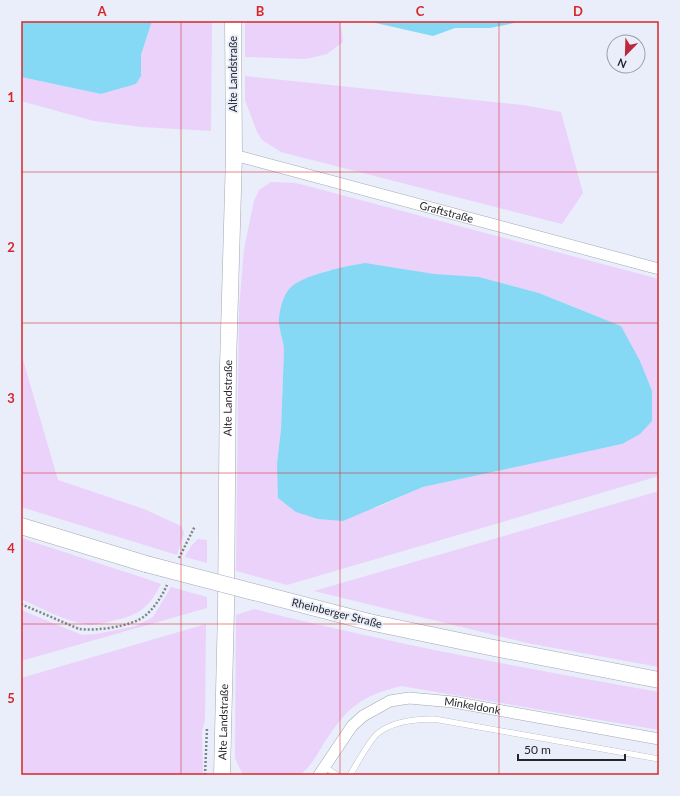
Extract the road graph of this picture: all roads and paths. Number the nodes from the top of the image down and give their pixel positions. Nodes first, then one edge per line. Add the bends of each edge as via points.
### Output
1 (233, 21) edge
2 (234, 155) junction
3 (659, 269) edge
4 (21, 526) edge
5 (195, 526) dead end
6 (179, 560) dead end
7 (169, 580) dead end
8 (21, 604) edge
9 (659, 680) edge
10 (659, 739) edge
11 (659, 759) edge
12 (322, 771) edge
13 (222, 775) edge
14 (338, 775) edge
15 (350, 775) edge

1 - 2 street, Alte Landstraße
2 - 3 street, Graftstraße
2 - 13 street, Alte Landstraße
4 - 9 street, Rheinberger Straße, bridge via 146,564 369,622
5 - 6 path
7 - 8 path via 157,603 145,616 130,623 107,628 80,629
10 - 12 street, Minkeldonk via 453,702 409,698 390,701 363,716 352,726
11 - 15 lane via 434,719 416,719 391,726 377,734
12 - 14 lane

